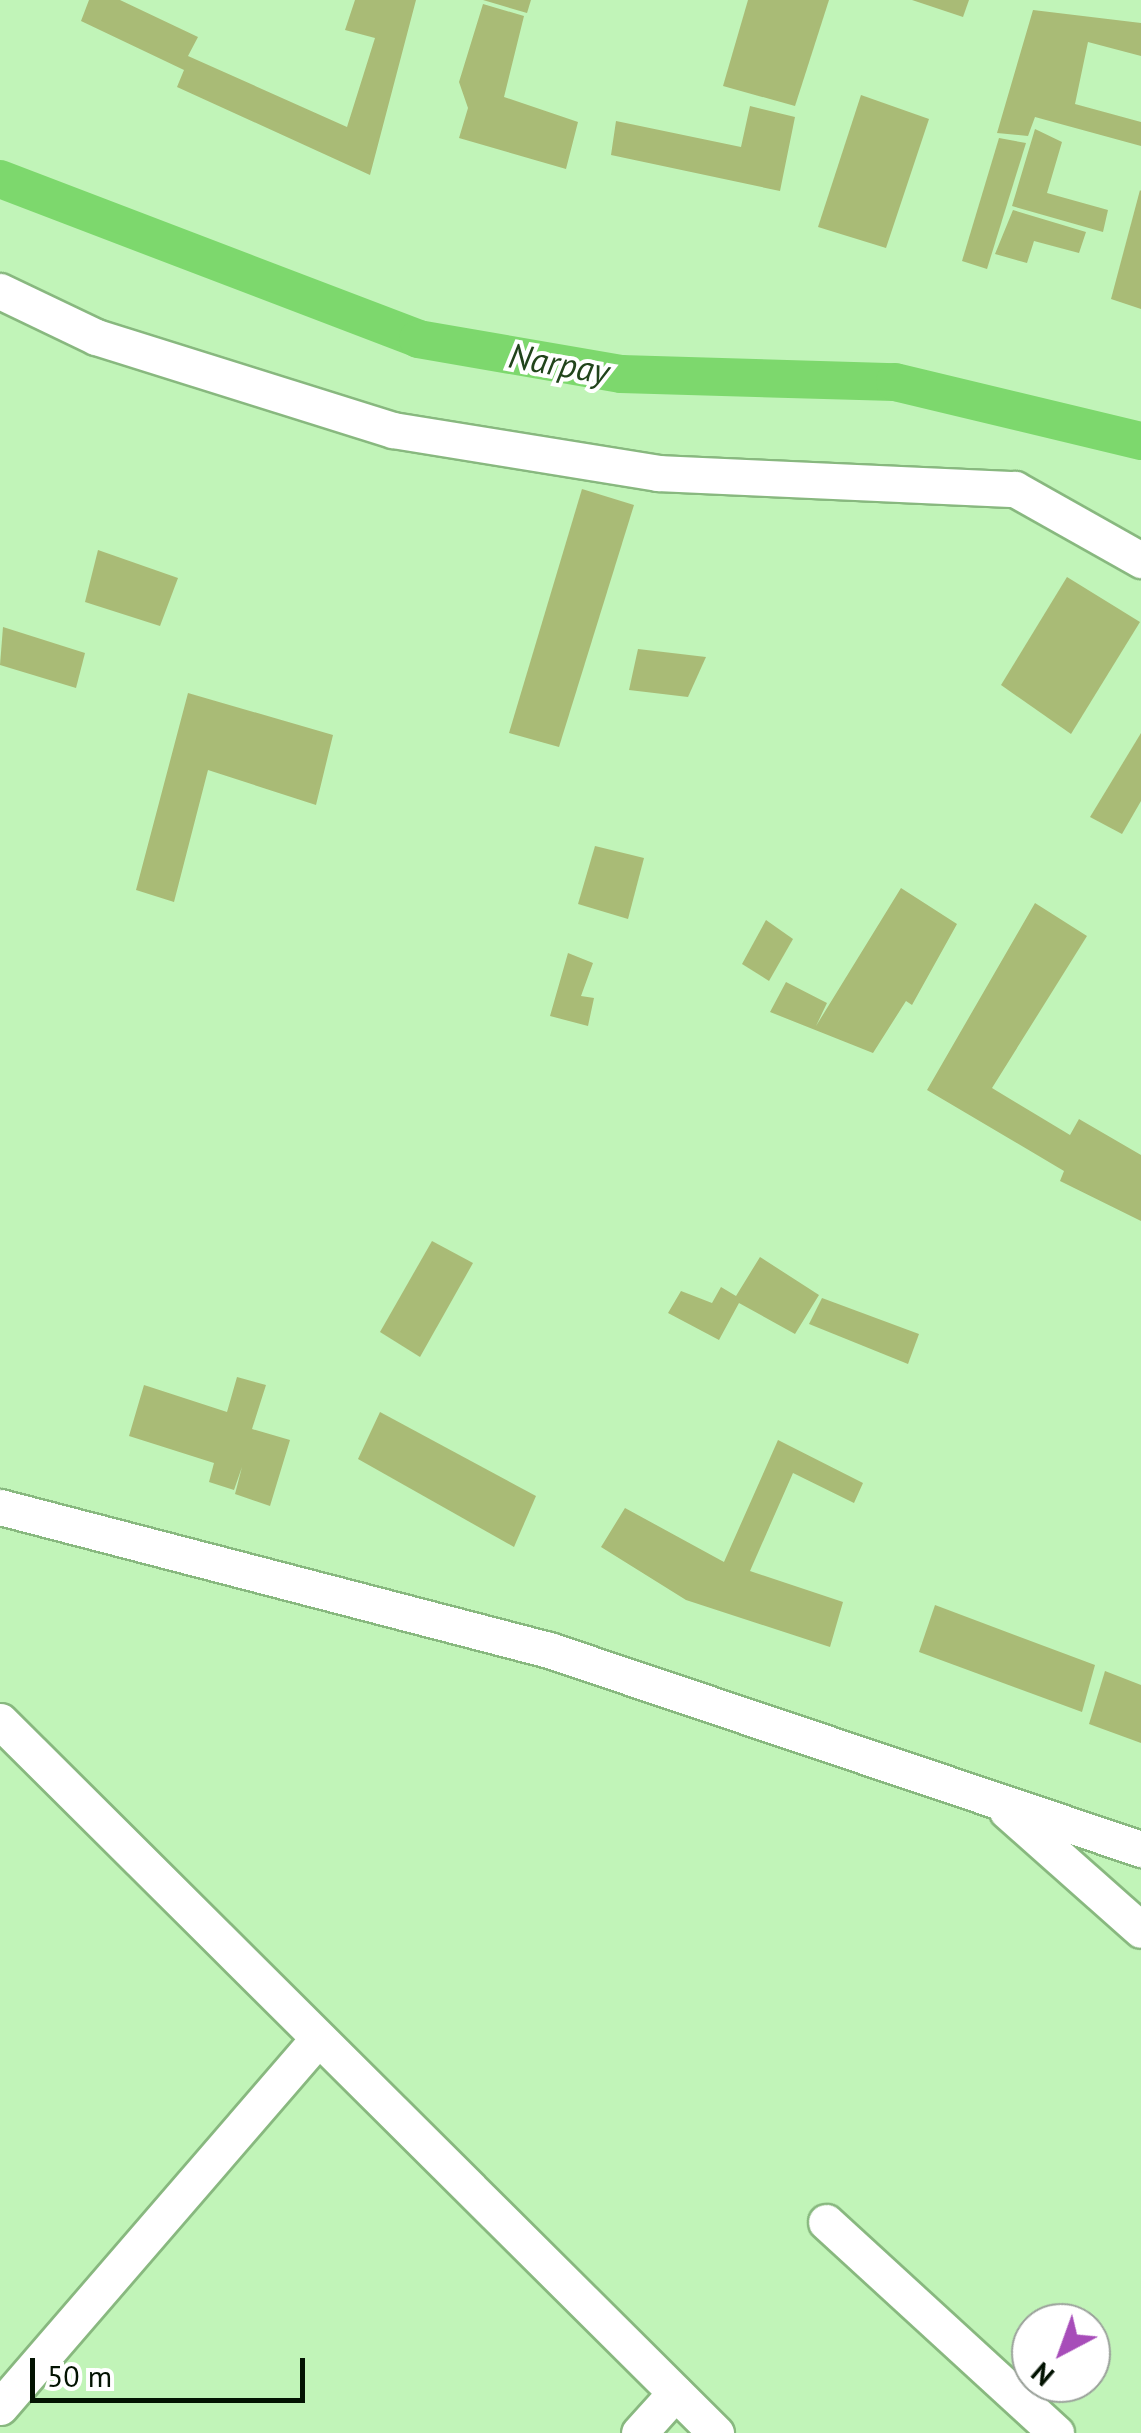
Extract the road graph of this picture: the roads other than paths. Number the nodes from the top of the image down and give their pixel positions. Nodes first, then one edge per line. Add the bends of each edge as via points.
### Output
1 (0, 291) edge
2 (1141, 560) edge
3 (0, 1508) edge
4 (0, 1721) edge
5 (996, 1801) junction
6 (1141, 1850) edge
7 (1141, 1930) edge
8 (315, 2042) junction
9 (826, 2222) dead end
10 (676, 2392) junction
11 (0, 2407) edge
12 (639, 2433) edge
13 (716, 2433) edge
14 (1056, 2433) edge

1 - 2 street via 96,337 393,430 658,473 1015,489
3 - 5 street via 549,1650
4 - 8 street
5 - 6 street
5 - 7 street
8 - 10 street
8 - 11 street
9 - 14 street
10 - 12 street
10 - 13 street

